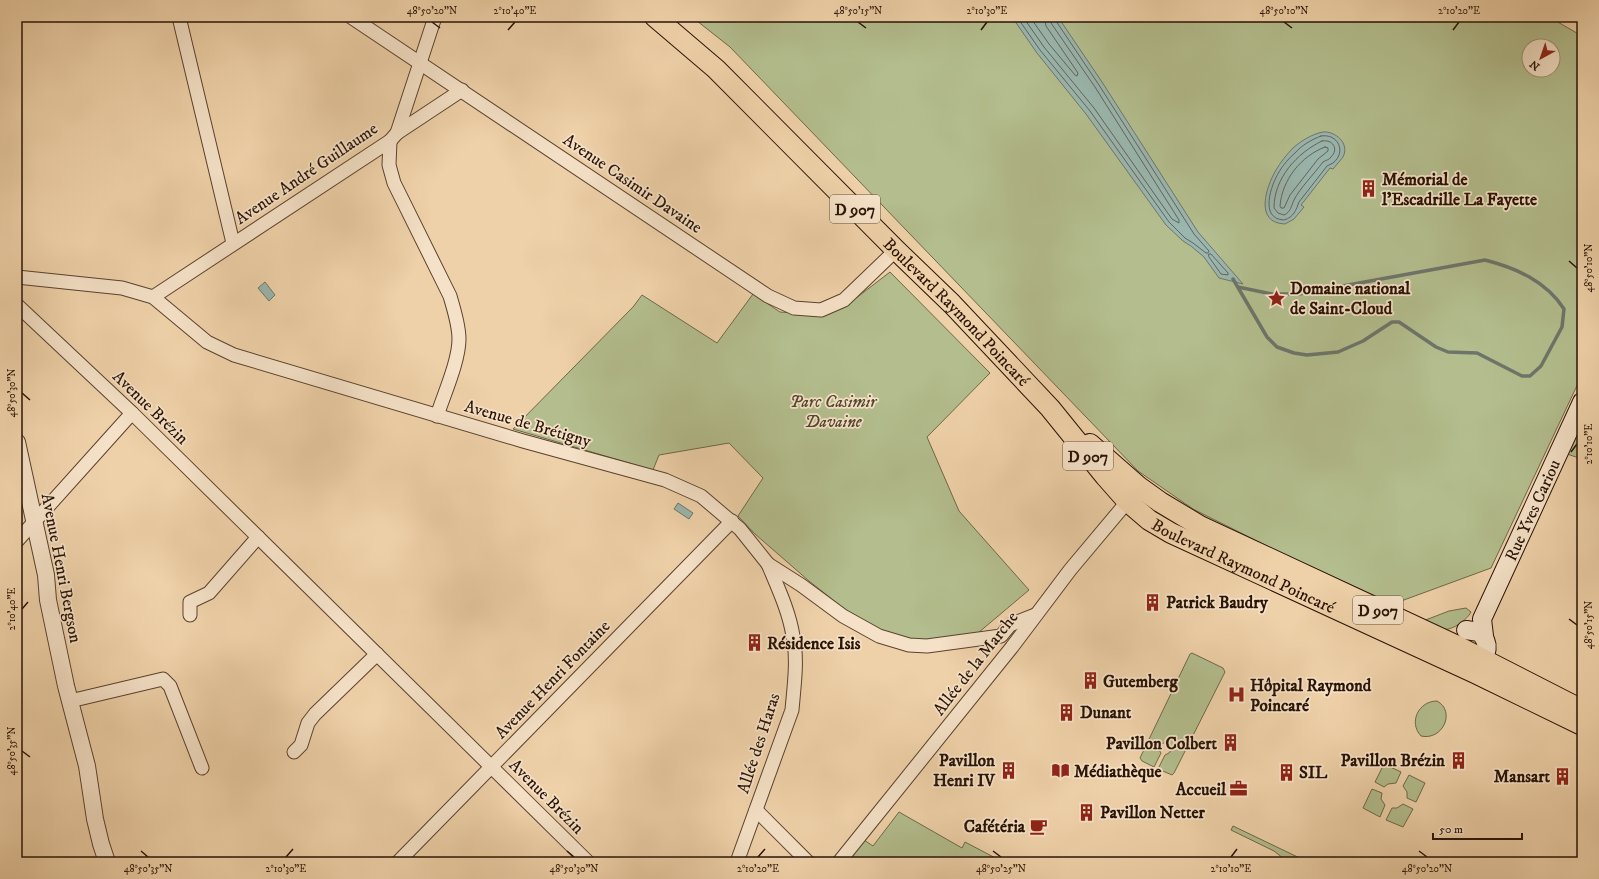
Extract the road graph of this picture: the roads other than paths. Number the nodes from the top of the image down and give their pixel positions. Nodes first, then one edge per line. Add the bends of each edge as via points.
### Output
1 (179, 17) edge
2 (351, 17) edge
3 (435, 17) edge
4 (655, 17) edge
5 (419, 63) junction
6 (462, 90) junction
7 (393, 137) junction
8 (233, 243) junction
9 (896, 250) junction
10 (17, 277) edge
11 (153, 296) junction
12 (17, 305) edge
13 (1582, 402) edge
14 (132, 413) junction
15 (437, 416) junction
16 (17, 442) edge
17 (1133, 494) junction
18 (732, 521) junction
19 (34, 522) junction
20 (258, 537) junction
21 (17, 541) edge
22 (768, 564) junction
23 (190, 615) dead end
24 (1035, 615) junction
25 (1483, 627) junction
26 (1001, 636) junction
27 (1012, 647) junction
28 (1449, 652) junction
29 (377, 654) junction
30 (1479, 666) junction
31 (70, 701) junction
32 (1582, 710) edge
33 (1582, 725) edge
34 (294, 752) dead end
35 (492, 766) junction
36 (202, 768) dead end
37 (756, 810) junction
38 (107, 862) edge
39 (398, 862) edge
40 (588, 862) edge
41 (737, 862) edge
42 (808, 862) edge
43 (839, 862) edge

1 - 8 street
2 - 5 street, Avenue Casimir Davaine
3 - 5 street, Avenue André Guillaume
4 - 9 main road, Boulevard Raymond Poincaré / D 907 via 712,66
5 - 6 street, Avenue Casimir Davaine
5 - 7 street, Avenue André Guillaume
6 - 7 street
6 - 9 street, Avenue Casimir Davaine via 768,296 794,308 821,310 844,300
7 - 8 street, Avenue André Guillaume
7 - 15 street via 389,165 394,183 455,310 459,339 455,362
8 - 11 street, Avenue André Guillaume
9 - 17 main road, Boulevard Raymond Poincaré / D 907 via 952,304 1050,408 1105,476
10 - 11 street, Avenue de Brétigny via 122,288
11 - 15 street, Avenue de Brétigny via 207,342 234,355
12 - 14 street, Avenue Brézin
13 - 25 main road, Rue Yves Cariou
14 - 19 street
14 - 20 street, Avenue Brézin
15 - 18 street, Avenue de Brétigny via 665,480 701,496
16 - 19 street, Avenue Henri Bergson
17 - 24 street, Allée de la Marche
17 - 28 main road, Boulevard Raymond Poincaré / D 907 via 1149,520 1171,533
18 - 22 street, Avenue de Brétigny
18 - 35 street, Avenue Henri Fontaine
19 - 21 street
19 - 31 street, Avenue Henri Bergson
20 - 23 street via 209,593 190,602
20 - 29 street, Avenue Brézin
22 - 26 street, Avenue de Brétigny via 843,616 879,636 909,645 927,646
22 - 37 street, Allée des Haras via 784,601 794,636 794,686 792,710
24 - 26 street via 1010,625
24 - 27 street, Allée de la Marche
25 - 28 main road via 1466,630 1456,638
25 - 30 main road, Rue Yves Cariou via 1487,646
26 - 27 street
27 - 43 street, Allée de la Marche
28 - 30 main road, D 907
29 - 34 street via 315,714 308,723 301,745
29 - 35 street, Avenue Brézin
30 - 32 main road, D 907
30 - 33 main road, D 907
31 - 36 street via 163,679 170,686
31 - 38 street, Avenue Henri Bergson via 87,766 95,820
35 - 39 street, Avenue Henri Fontaine
35 - 40 street, Avenue Brézin
37 - 41 street, Allée des Haras
37 - 42 street

